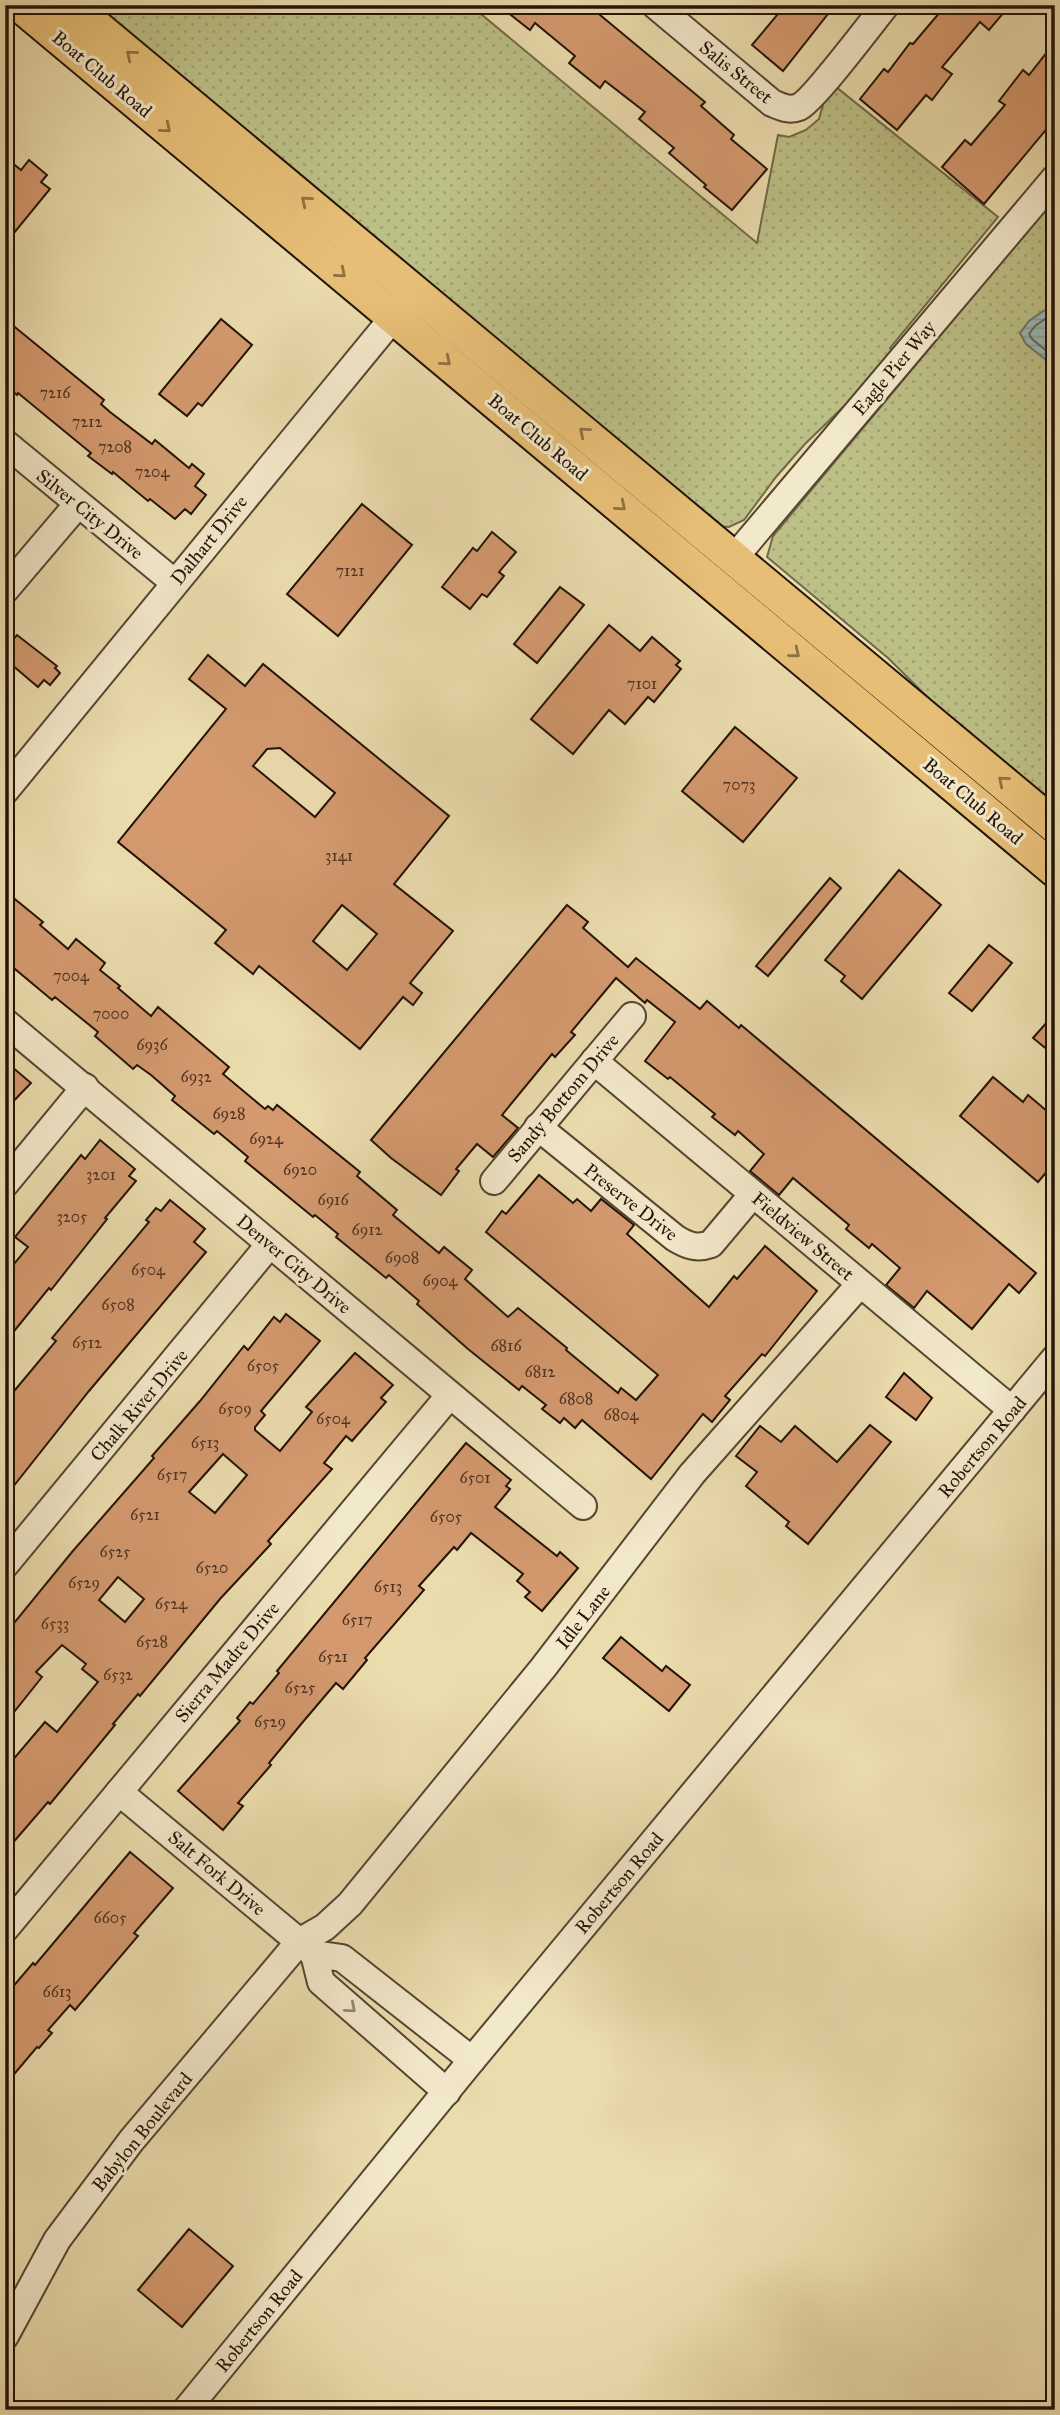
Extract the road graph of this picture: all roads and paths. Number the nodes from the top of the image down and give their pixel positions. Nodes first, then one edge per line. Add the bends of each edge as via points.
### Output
1 (20, 5) edge
2 (70, 5) edge
3 (655, 5) edge
4 (886, 5) edge
5 (1055, 178) edge
6 (415, 291) junction
7 (394, 317) junction
8 (5, 443) edge
9 (78, 504) junction
10 (734, 558) junction
11 (175, 583) junction
12 (5, 590) edge
13 (5, 791) edge
14 (1055, 826) edge
15 (1055, 870) edge
16 (632, 1016) dead end
17 (5, 1022) edge
18 (594, 1061) junction
19 (85, 1087) junction
20 (538, 1128) junction
21 (494, 1181) dead end
22 (5, 1184) edge
23 (753, 1195) junction
24 (271, 1244) junction
25 (860, 1284) junction
26 (1055, 1358) edge
27 (449, 1396) junction
28 (1012, 1410) junction
29 (583, 1506) dead end
30 (5, 1564) edge
31 (119, 1792) junction
32 (5, 1929) edge
33 (307, 1948) junction
34 (472, 2060) junction
35 (447, 2092) junction
36 (5, 2336) edge
37 (186, 2410) edge

1 -> 7 main road, Boat Club Road
6 -> 2 main road, Boat Club Road
3 - 4 street, Salis Street via 772,103 788,109 801,107
5 - 10 street, Eagle Pier Way
6 - 7 street, Dalhart Drive
10 -> 6 main road, Boat Club Road
7 - 11 street, Dalhart Drive
7 -> 15 main road, Boat Club Road
8 - 9 street, Silver City Drive
9 - 11 street, Silver City Drive
9 - 12 street
14 -> 10 main road, Boat Club Road
11 - 13 street, Dalhart Drive
16 - 18 street, Sandy Bottom Drive
17 - 19 street, Denver City Drive
18 - 20 street, Sandy Bottom Drive
18 - 23 street, Fieldview Street
19 - 22 street
19 - 24 street, Denver City Drive
20 - 21 street, Sandy Bottom Drive
20 - 23 street, Preserve Drive via 688,1246 711,1244
23 - 25 street, Fieldview Street
24 - 27 street, Denver City Drive
24 - 30 street, Chalk River Drive
25 - 28 street, Fieldview Street
25 - 33 street, Idle Lane via 692,1474 543,1668 350,1904
26 - 28 street, Robertson Road
27 - 29 street, Denver City Drive
27 - 31 street, Sierra Madre Drive
28 - 34 street, Robertson Road
31 - 32 street, Sierra Madre Drive
31 - 33 street, Salt Fork Drive
33 - 34 street, Salt Fork Drive via 342,1958
33 -> 35 street via 321,1982
33 - 36 street, Babylon Boulevard via 131,2141 65,2230
34 - 35 street, Robertson Road
35 - 37 street, Robertson Road

